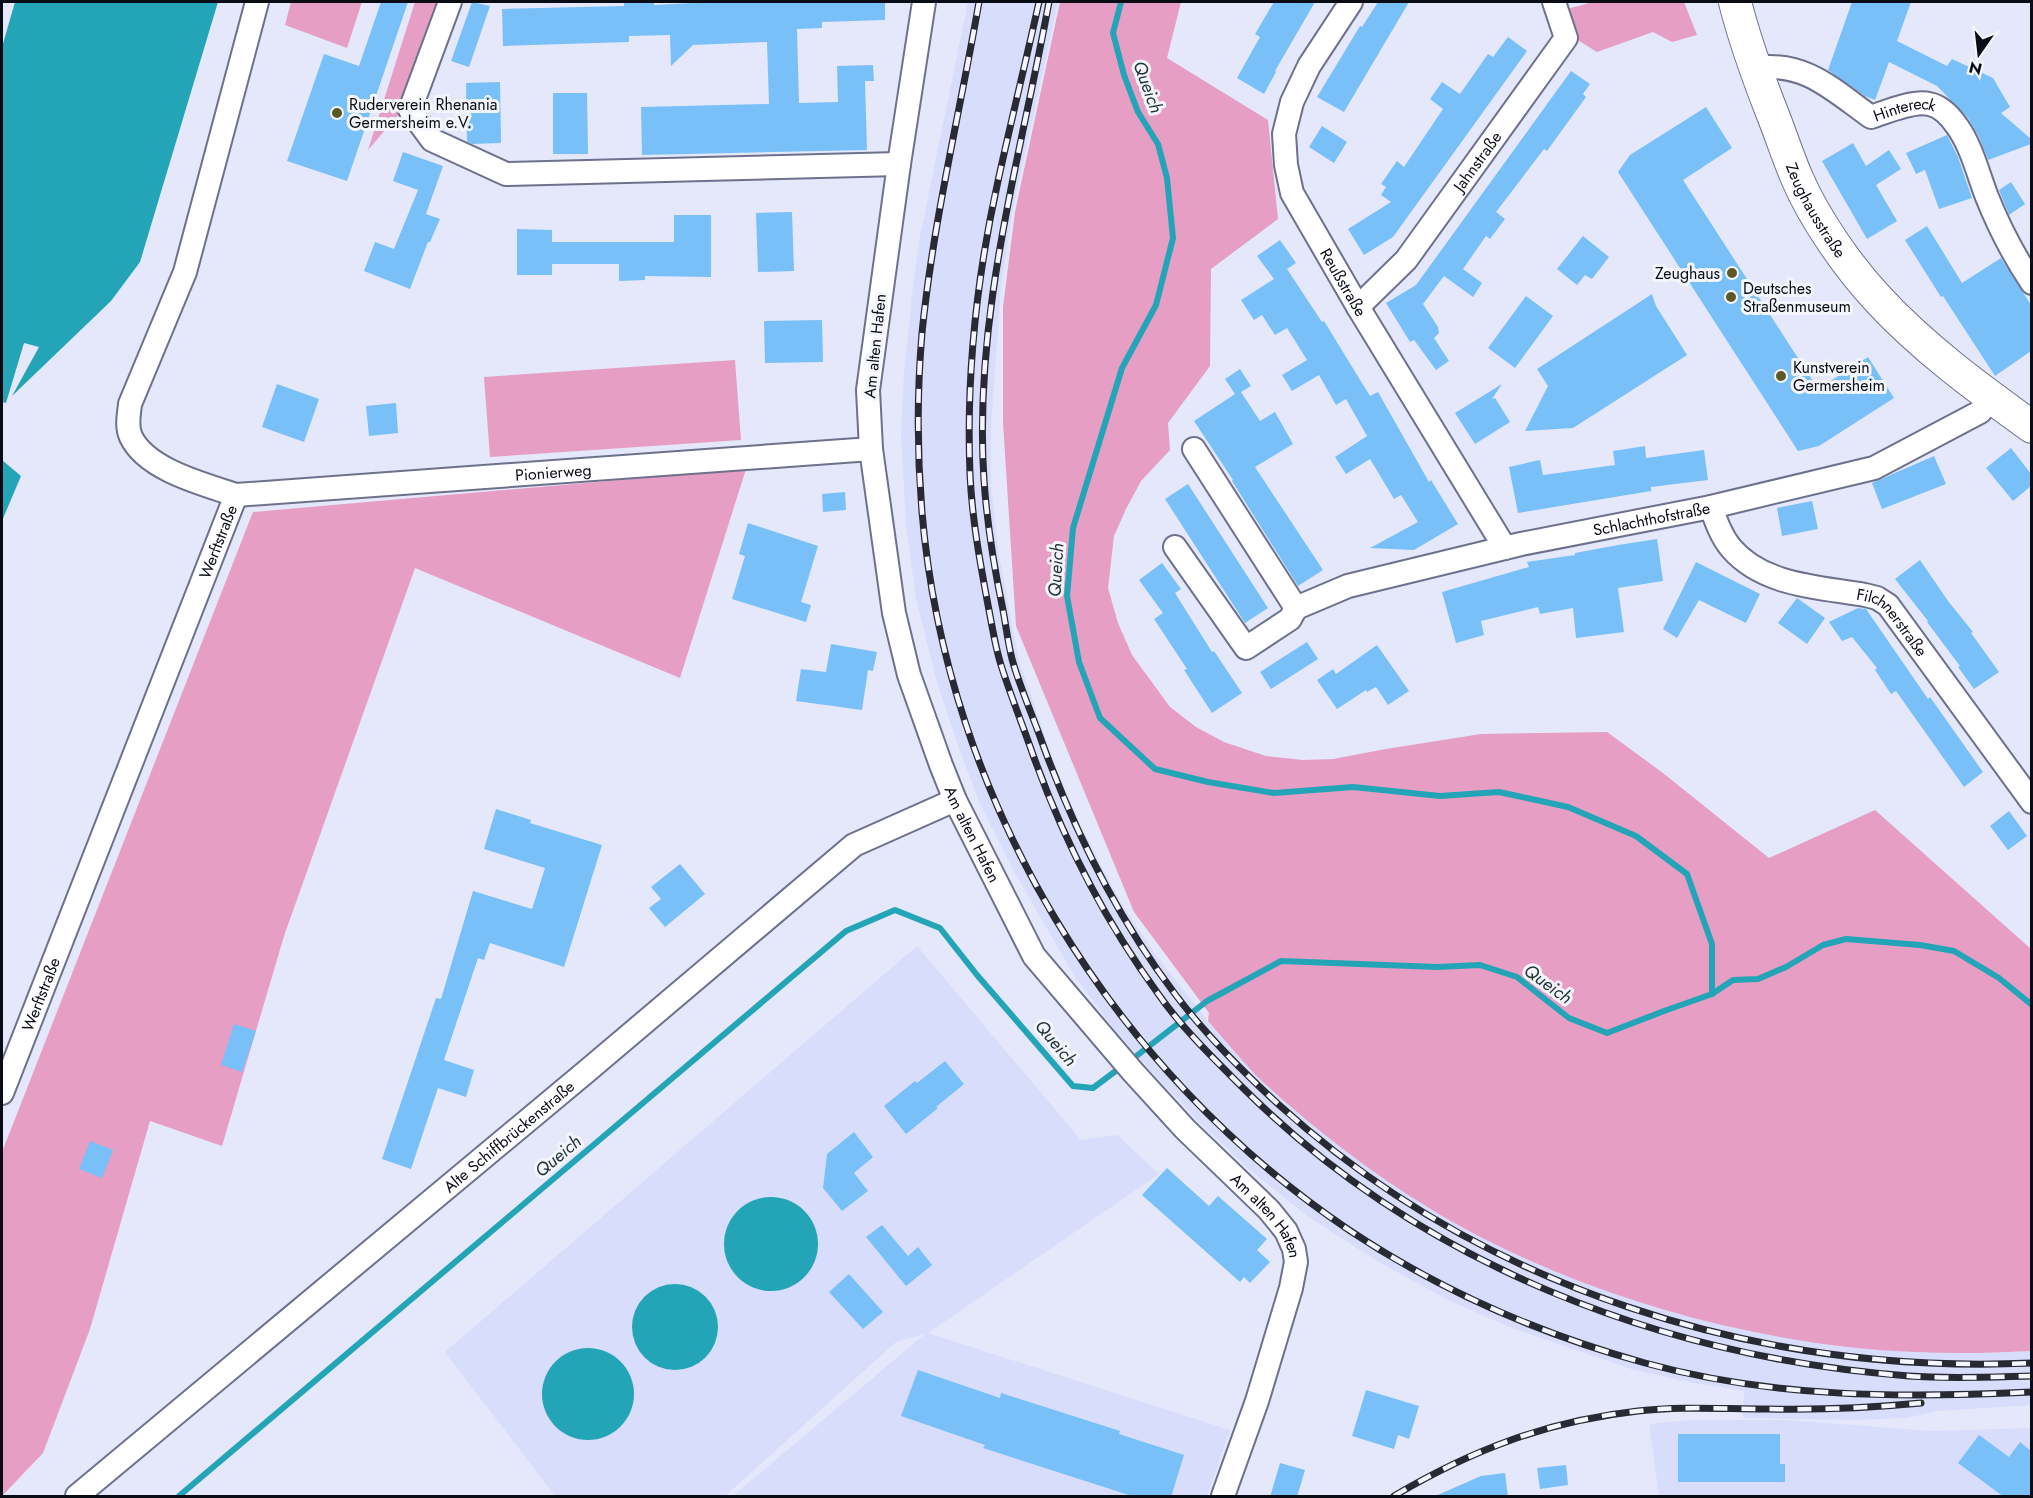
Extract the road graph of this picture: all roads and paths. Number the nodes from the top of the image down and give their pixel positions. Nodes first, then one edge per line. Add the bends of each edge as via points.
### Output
1 (257, 2) edge
2 (450, 2) edge
3 (924, 2) edge
4 (1351, 2) edge
5 (1554, 2) edge
6 (1735, 2) edge
7 (1756, 69) junction
8 (899, 164) junction
9 (2031, 283) edge
10 (1358, 307) junction
11 (1992, 399) junction
12 (2031, 427) edge
13 (871, 449) junction
14 (1194, 449) dead end
15 (236, 495) junction
16 (1712, 507) junction
17 (1175, 547) dead end
18 (1505, 548) junction
19 (1296, 608) junction
20 (955, 800) junction
21 (2031, 802) edge
22 (2, 1093) edge
23 (77, 1497) edge
24 (1223, 1497) edge

1 - 15 street, Werftstraße via 185,272 130,404 128,421 131,436 141,452 154,462
2 - 8 street via 410,110 432,140 506,174
3 - 8 street, Am alten Hafen
4 - 10 street, Reußstraße via 1309,66 1292,102 1284,134 1292,193
5 - 10 street, Jahnstraße via 1566,38 1406,260
6 - 7 street, Zeughausstraße
7 - 9 street, Hintereck via 1779,66 1805,72 1871,117 1922,103 1943,110 1966,140 1988,199
7 - 11 street, Zeughausstraße via 1798,179 1827,234 1877,298
8 - 13 street, Am alten Hafen via 867,390
10 - 18 street, Reußstraße
11 - 12 street, Zeughausstraße
11 - 16 street, Schlachthofstraße via 1980,412 1874,468
13 - 15 street, Pionierweg
13 - 20 street, Am alten Hafen via 894,613 909,675
14 - 19 street
15 - 22 street, Werftstraße
16 - 18 street, Schlachthofstraße
16 - 21 street, Filchnerstraße via 1719,529 1732,549 1750,565 1782,580 1865,595 1887,605
17 - 19 street, Schlachthofstraße via 1246,648 1290,619
18 - 19 street, Schlachthofstraße via 1348,586
20 - 23 street, Alte Schiffbrückenstraße via 854,845
20 - 24 street, Am alten Hafen via 1034,956 1185,1129 1269,1210 1294,1250 1294,1278

